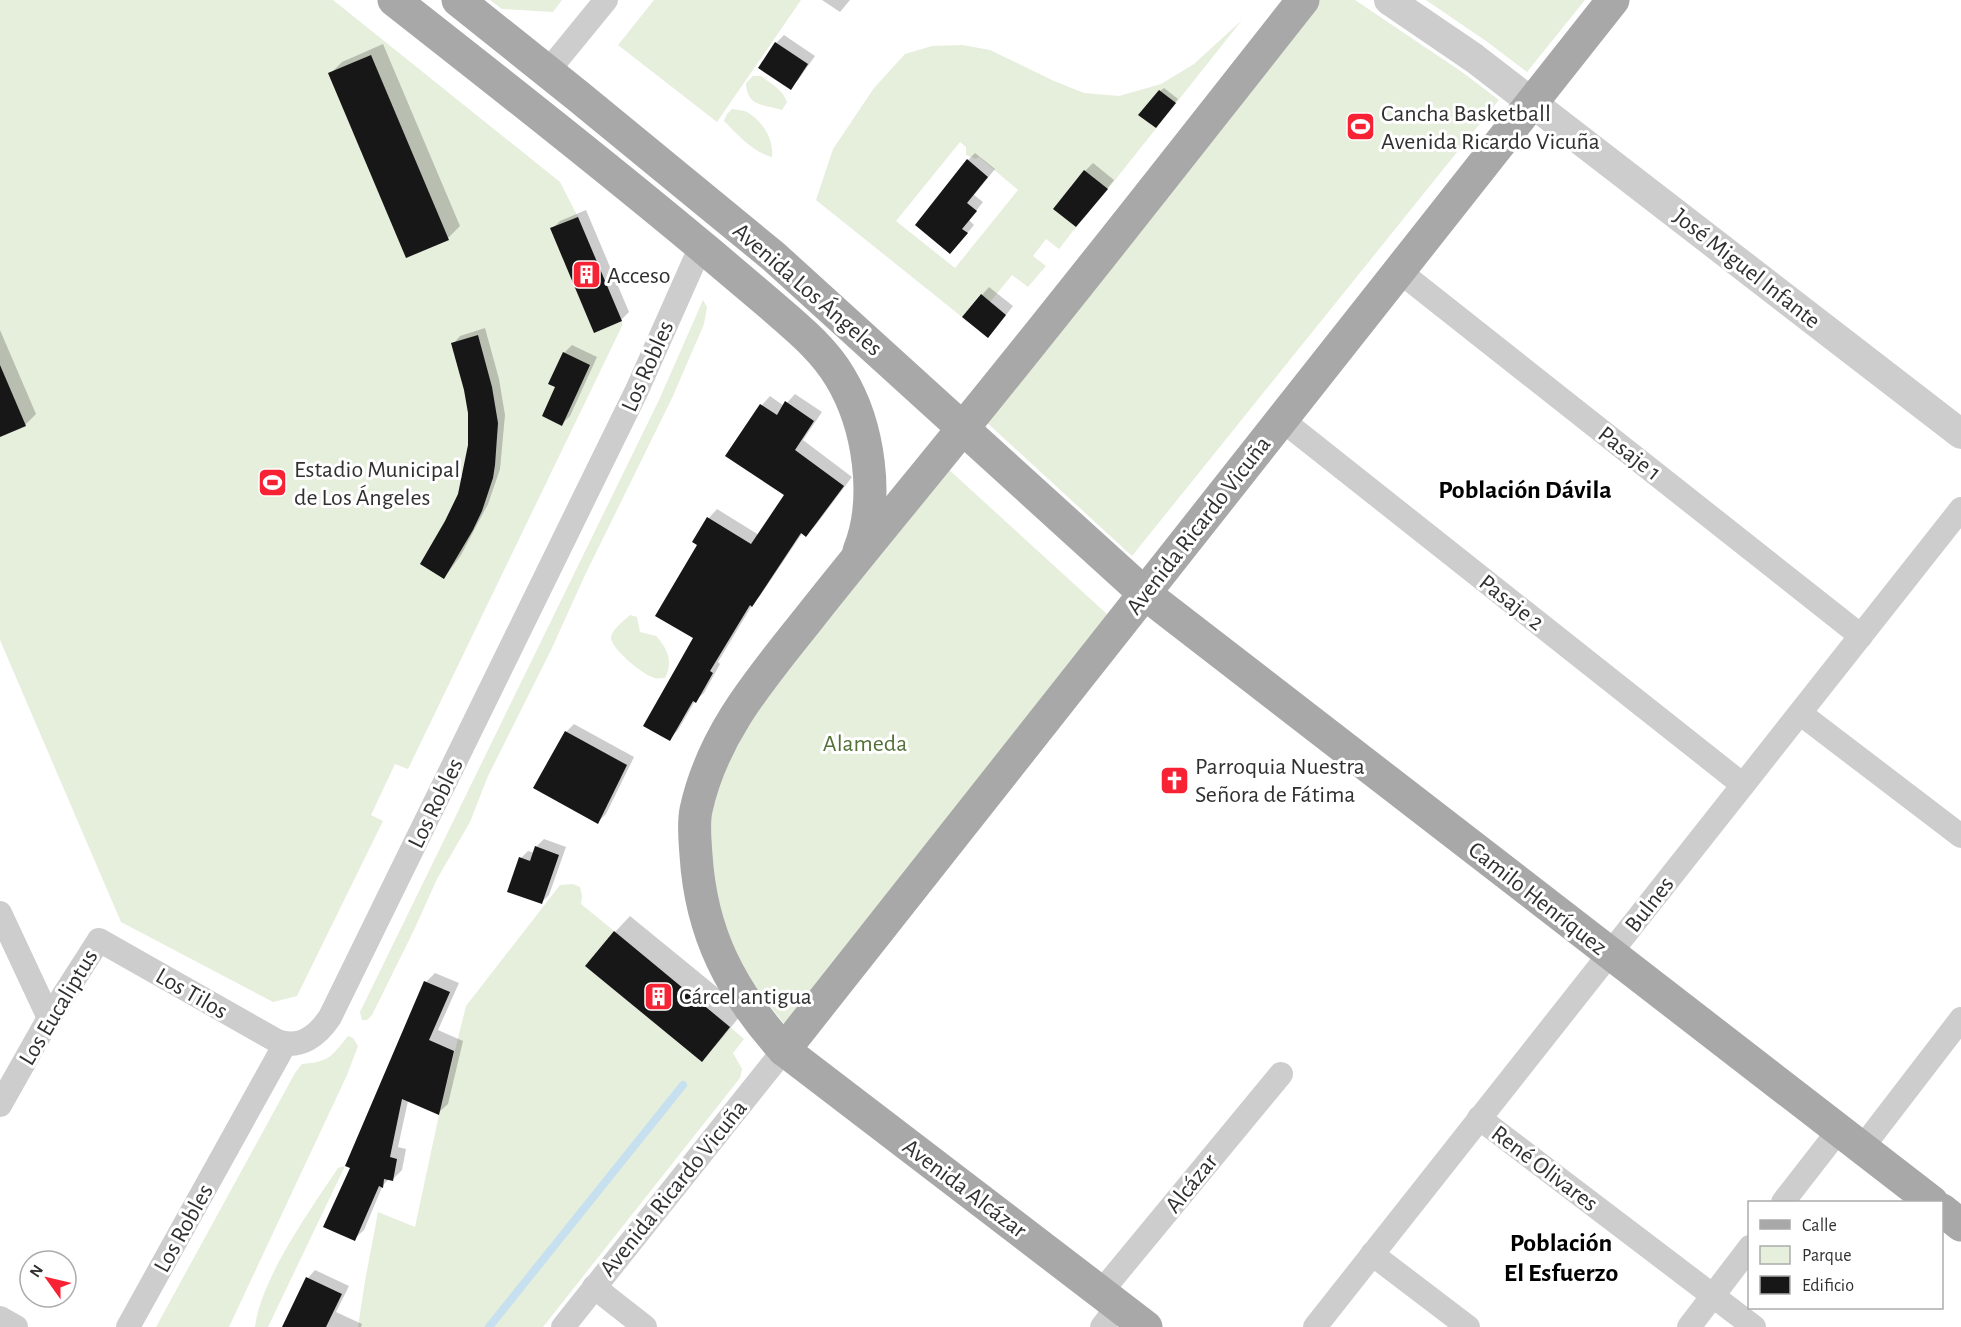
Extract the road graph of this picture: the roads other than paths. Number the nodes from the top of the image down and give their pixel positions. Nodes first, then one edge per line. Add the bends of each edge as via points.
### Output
1 (394, 0) edge
2 (458, 0) edge
3 (606, 0) edge
4 (1303, 0) edge
5 (1389, 0) edge
6 (1613, 0) edge
7 (548, 71) junction
8 (1532, 102) junction
9 (701, 246) junction
10 (1399, 271) junction
11 (1282, 420) junction
12 (964, 428) junction
13 (1961, 434) edge
14 (1961, 509) edge
15 (856, 559) junction
16 (1144, 593) junction
17 (1861, 636) junction
18 (1801, 714) junction
19 (1743, 785) junction
20 (1961, 836) edge
21 (0, 913) edge
22 (99, 940) joint
23 (1610, 953) junction
24 (50, 1018) junction
25 (1961, 1019) edge
26 (285, 1044) junction
27 (784, 1050) junction
28 (1281, 1074) dead end
29 (0, 1105) edge
30 (1479, 1118) junction
31 (1850, 1139) junction
32 (1785, 1201) edge
33 (1929, 1201) edge
34 (1943, 1212) edge
35 (1961, 1225) edge
36 (1748, 1248) edge
37 (1372, 1254) junction
38 (594, 1287) junction
39 (1713, 1295) junction
40 (1107, 1308) edge
41 (0, 1318) edge
42 (16, 1327) edge
43 (128, 1327) edge
44 (562, 1327) edge
45 (645, 1327) edge
46 (1146, 1327) edge
47 (1315, 1327) edge
48 (1468, 1327) edge
49 (1689, 1327) edge
50 (1754, 1327) edge

1 - 9 main road, Avenida Los Ángeles
2 - 7 main road, Avenida Los Ángeles
3 - 7 street
4 - 12 main road
5 - 8 street, José Miguel Infante
6 - 8 main road, Avenida Ricardo Vicuña
7 - 12 main road, Avenida Los Ángeles via 765,249
8 - 10 main road, Avenida Ricardo Vicuña
8 - 13 street, José Miguel Infante
9 - 15 main road, Avenida Los Ángeles via 812,342 828,359 851,398 865,436 869,472 864,539
9 - 26 street, Los Robles via 637,390 330,1017 318,1034
10 - 11 main road, Avenida Ricardo Vicuña
10 - 17 street, Pasaje 1
11 - 16 main road, Avenida Ricardo Vicuña
11 - 19 street, Pasaje 2
12 - 15 main road
12 - 16 main road, Avenida Los Ángeles
14 - 17 street, Bulnes
15 - 27 main road via 735,714 704,779 695,815 698,876 709,930 738,991
16 - 23 main road, Camilo Henríquez
16 - 27 main road, Avenida Ricardo Vicuña
17 - 18 street, Bulnes
18 - 19 street, Bulnes
18 - 20 street
19 - 23 street, Bulnes
21 - 24 street
22 - 24 street, Los Eucaliptus
22 - 26 street, Los Tilos
23 - 30 street, Bulnes
23 - 31 main road, Camilo Henríquez
24 - 29 street, Los Eucaliptus
25 - 31 street
26 - 43 street, Los Robles
27 - 38 street, Avenida Ricardo Vicuña
27 - 40 main road, Avenida Alcázar
28 - 40 street, Alcázar
30 - 37 street, Bulnes
30 - 39 street, René Olivares
31 - 32 street
31 - 33 main road, Camilo Henríquez
34 - 35 main road
36 - 39 street
37 - 47 street, Bulnes
37 - 48 street
38 - 44 street, Avenida Ricardo Vicuña
38 - 45 street
39 - 49 street
39 - 50 street, René Olivares
40 - 46 main road, Avenida Alcázar
41 - 42 street

